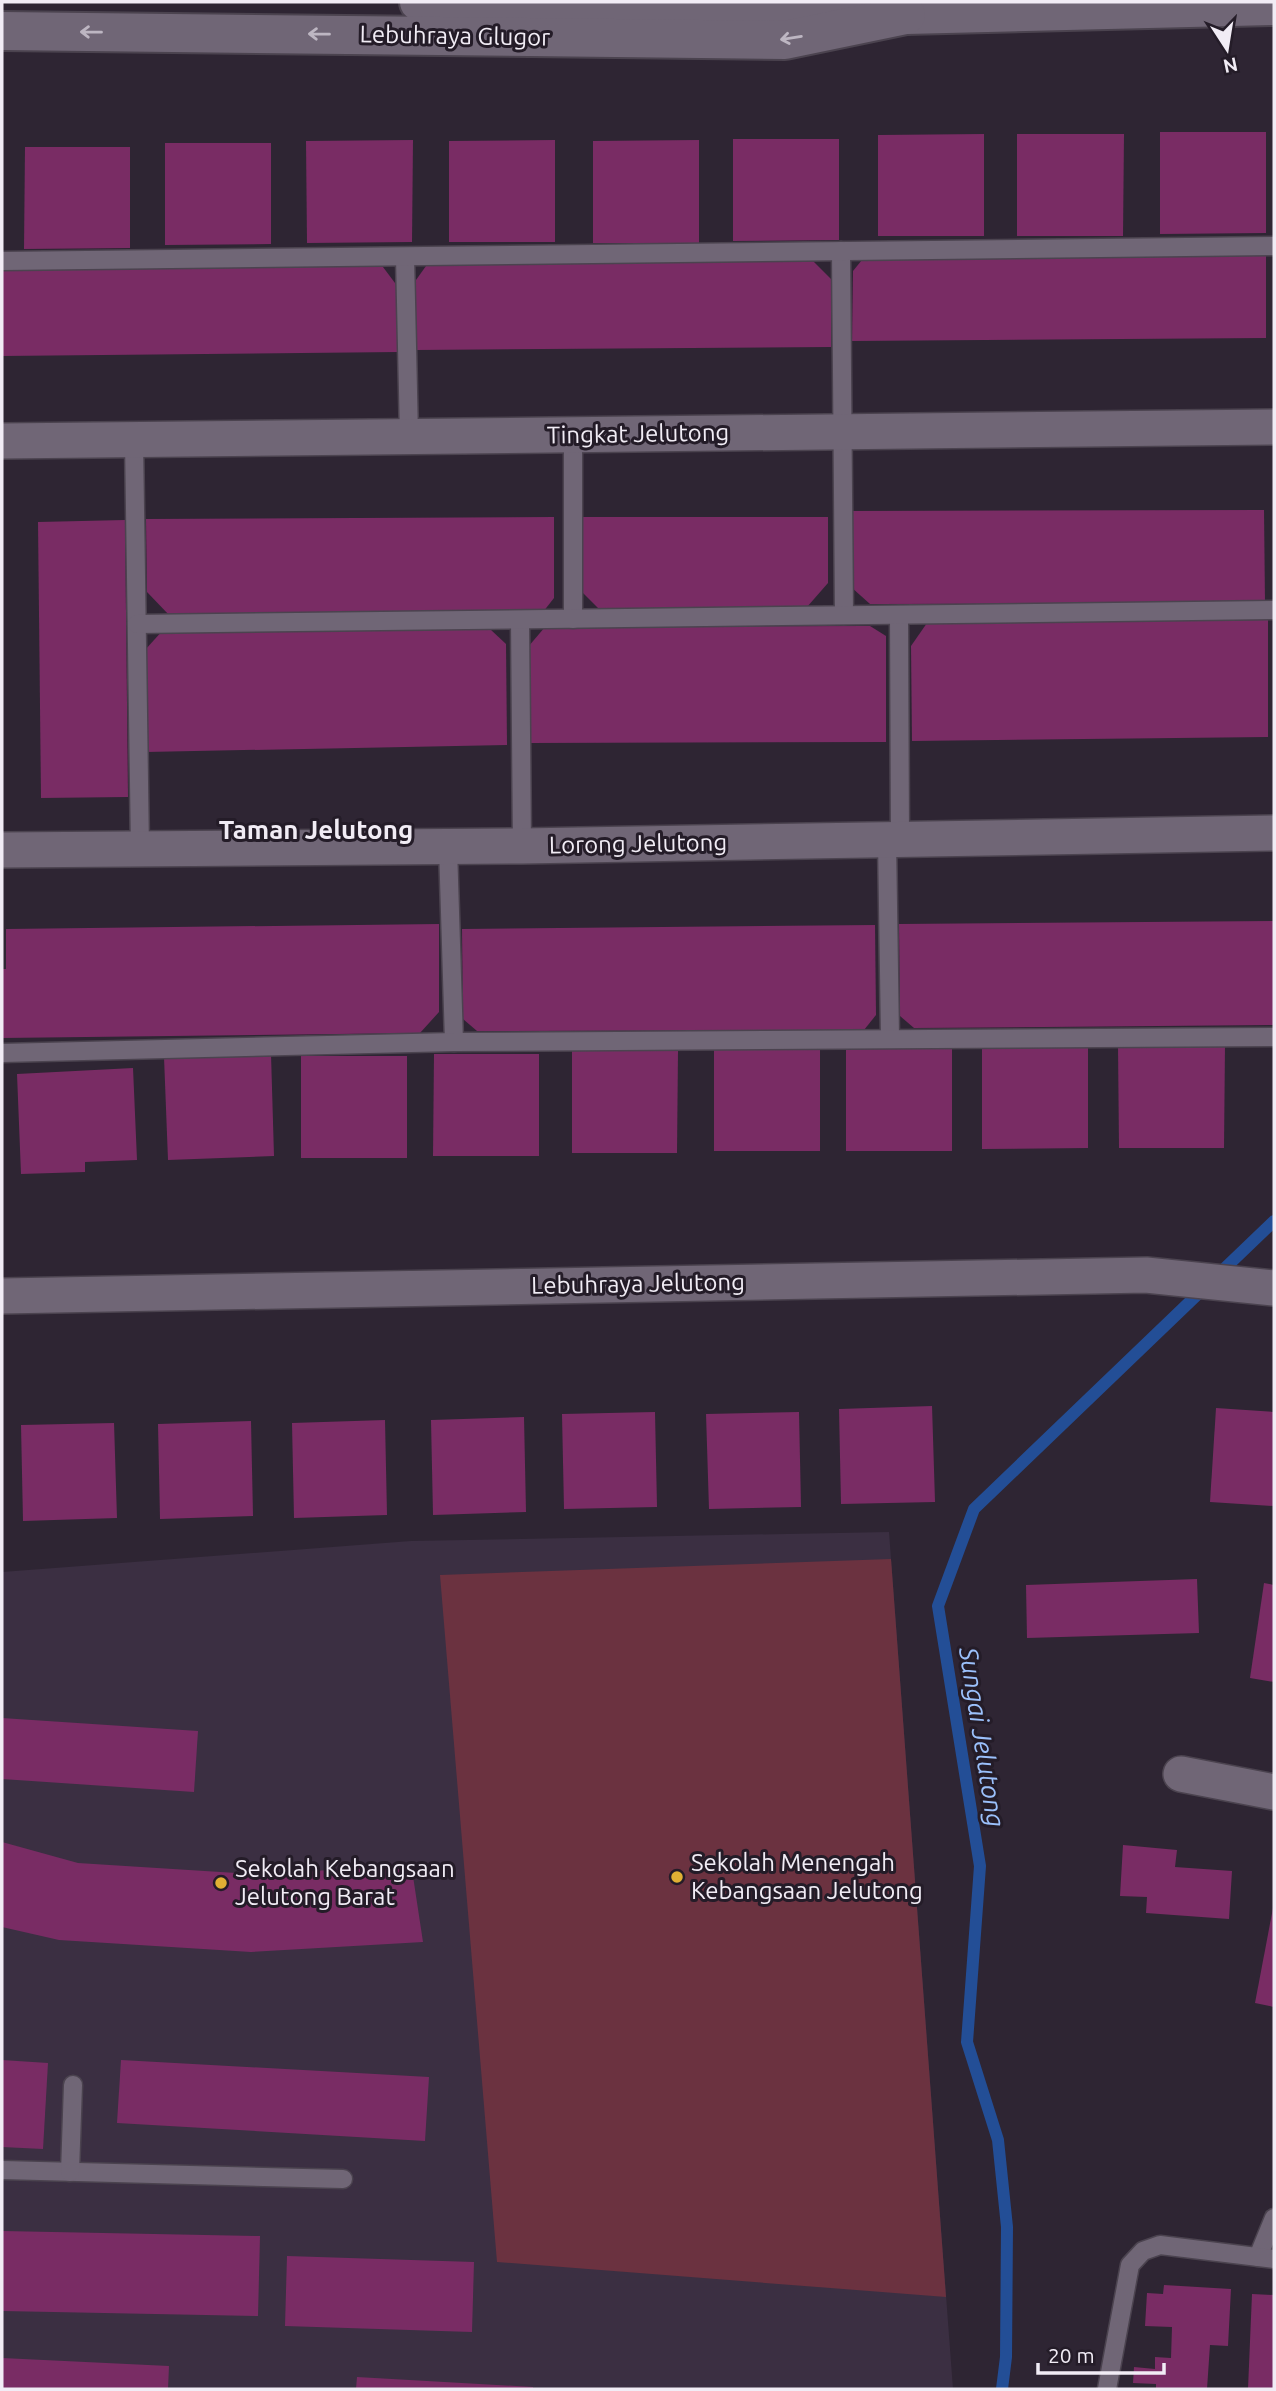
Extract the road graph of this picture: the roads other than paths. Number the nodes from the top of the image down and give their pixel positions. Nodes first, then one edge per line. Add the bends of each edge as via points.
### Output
1 (419, 2) edge
2 (1274, 6) edge
3 (906, 8) edge
4 (358, 18) edge
5 (2, 31) edge
6 (1274, 246) edge
7 (841, 251) junction
8 (405, 257) junction
9 (2, 261) edge
10 (1274, 427) edge
11 (844, 431) junction
12 (573, 434) junction
13 (410, 436) junction
14 (134, 440) junction
15 (2, 441) edge
16 (1274, 610) edge
17 (844, 615) junction
18 (899, 615) junction
19 (573, 619) junction
20 (520, 621) junction
21 (137, 624) junction
22 (1274, 833) edge
23 (893, 840) junction
24 (523, 846) junction
25 (448, 847) junction
26 (2, 850) edge
27 (140, 850) junction
28 (890, 1037) junction
29 (1274, 1037) edge
30 (454, 1042) junction
31 (2, 1053) edge
32 (1270, 1288) edge
33 (2, 1296) edge
34 (1181, 1774) dead end
35 (1274, 1792) edge
36 (73, 2085) dead end
37 (2, 2170) edge
38 (70, 2172) junction
39 (343, 2179) dead end
40 (1274, 2218) edge
41 (1266, 2258) edge
42 (1107, 2389) edge

1 - 3 street, Lebuhraya Glugor
2 - 3 street, Lebuhraya Glugor
3 -> 4 street, Lebuhraya Glugor via 785,40
4 -> 5 street, Lebuhraya Glugor
6 - 7 lane
7 - 8 lane
7 - 11 lane
8 - 9 lane
8 - 13 lane
10 - 11 street, Tingkat Jelutong
11 - 12 street, Tingkat Jelutong
11 - 17 lane
12 - 13 street, Tingkat Jelutong
12 - 19 lane
13 - 14 street, Tingkat Jelutong
14 - 15 street, Tingkat Jelutong
14 - 21 lane
16 - 18 lane
17 - 18 lane
17 - 19 lane
18 - 23 lane
19 - 20 lane
20 - 21 lane
20 - 24 lane
21 - 27 lane
22 - 23 street, Lorong Jelutong
23 - 24 street, Lorong Jelutong
23 - 28 lane
24 - 25 street, Lorong Jelutong
25 - 27 street, Lorong Jelutong
25 - 30 lane
26 - 27 street, Lorong Jelutong
28 - 29 lane
28 - 30 lane
30 - 31 lane
32 - 33 street, Lebuhraya Jelutong via 1146,1275
34 - 35 street
36 - 38 lane
37 - 38 lane
38 - 39 lane
40 - 41 lane
41 - 42 lane via 1160,2245 1143,2251 1130,2265

